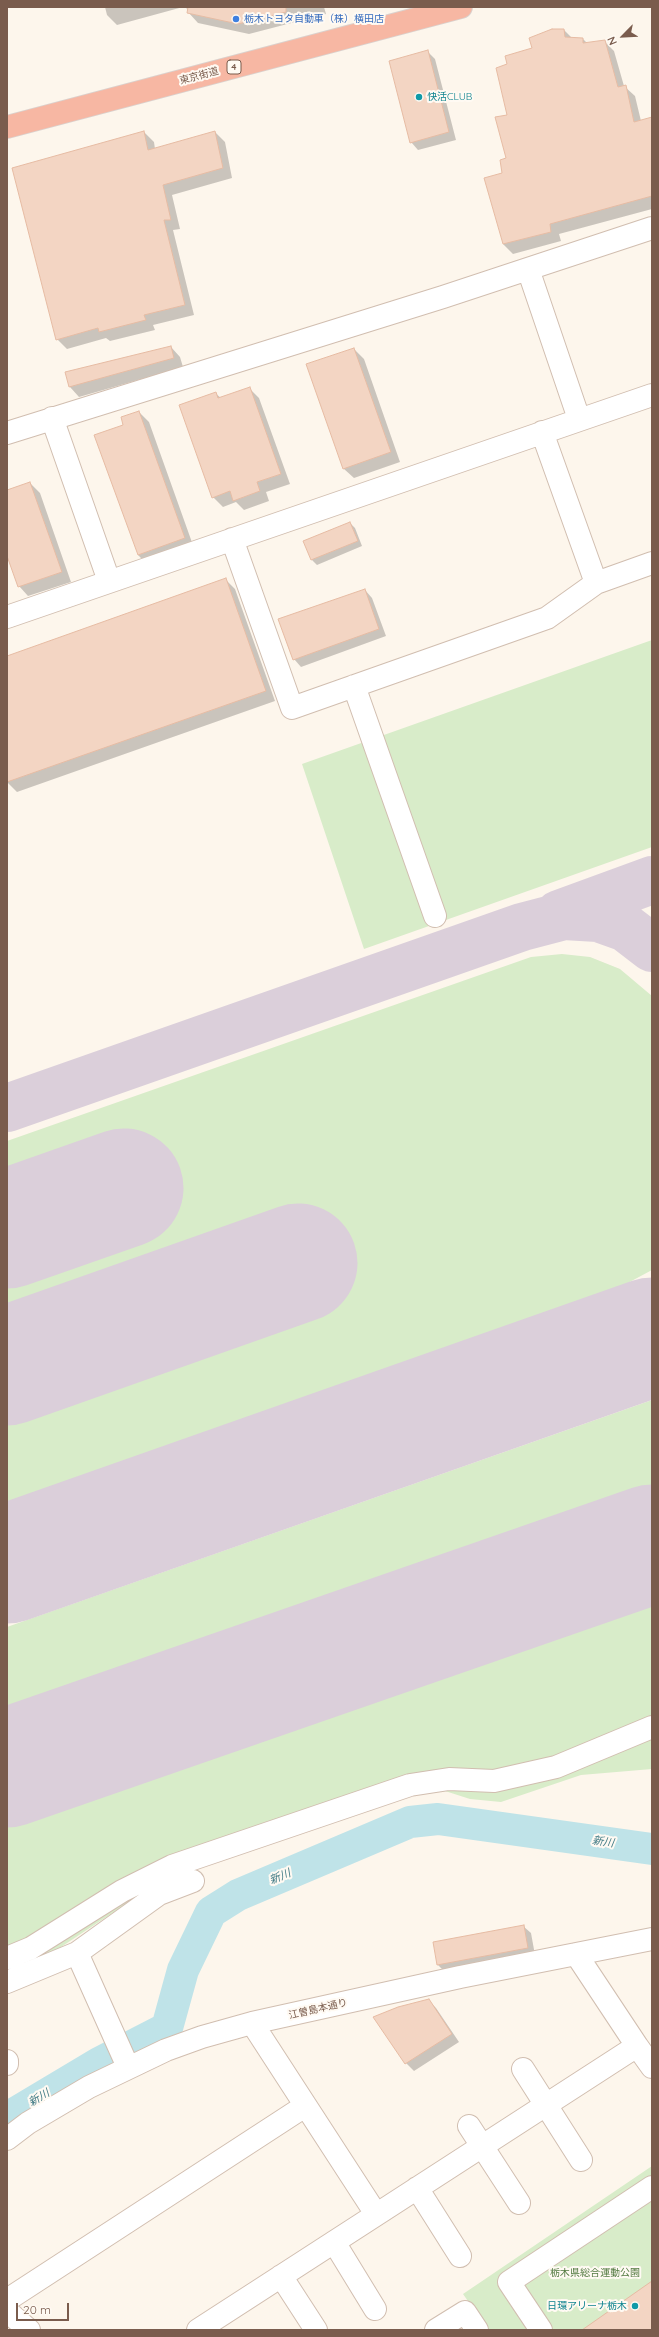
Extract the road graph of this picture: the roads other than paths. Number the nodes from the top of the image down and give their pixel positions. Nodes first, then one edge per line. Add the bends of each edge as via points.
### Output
1 (461, 7) edge
2 (7, 127) edge
3 (651, 231) edge
4 (528, 269) junction
5 (652, 395) edge
6 (52, 418) junction
7 (579, 419) junction
8 (542, 432) junction
9 (7, 433) edge
10 (232, 539) junction
11 (652, 563) edge
12 (109, 581) junction
13 (596, 583) junction
14 (7, 617) edge
15 (354, 686) junction
16 (435, 916) dead end
17 (652, 1727) edge
18 (193, 1881) dead end
19 (652, 1939) edge
20 (77, 1953) junction
21 (576, 1954) junction
22 (7, 1958) edge
23 (7, 1982) edge
24 (252, 2024) junction
25 (637, 2046) junction
26 (652, 2066) edge
27 (128, 2067) junction
28 (522, 2069) dead end
29 (545, 2104) junction
30 (305, 2106) junction
31 (469, 2126) dead end
32 (7, 2138) edge
33 (481, 2146) junction
34 (581, 2160) dead end
35 (652, 2187) edge
36 (417, 2188) junction
37 (519, 2203) dead end
38 (376, 2214) junction
39 (334, 2242) junction
40 (460, 2256) dead end
41 (281, 2276) junction
42 (7, 2300) edge
43 (375, 2309) dead end
44 (7, 2311) edge
45 (226, 2323) edge
46 (29, 2330) edge
47 (198, 2330) edge
48 (316, 2330) edge
49 (436, 2330) edge
50 (477, 2330) edge
51 (540, 2330) edge

1 - 2 highway, 東京街道 / 4
3 - 4 street
4 - 6 street
4 - 7 street
5 - 7 street
6 - 9 street
6 - 12 street
7 - 8 street
8 - 10 street
8 - 13 street
10 - 12 street
10 - 15 street via 292,708
11 - 13 street
12 - 14 street
13 - 15 street via 547,618
15 - 16 street
17 - 22 street via 556,1767 494,1781 449,1779 410,1785 172,1866 122,1891 31,1948
18 - 20 street via 159,1894
19 - 21 street, 江曽島本通り
20 - 23 street
20 - 27 street
21 - 24 street, 江曽島本通り via 460,1977
21 - 25 street
24 - 27 street, 江曽島本通り via 166,2050
24 - 30 street
25 - 26 street
25 - 29 street
27 - 32 street, 江曽島本通り via 82,2091
28 - 29 street
29 - 33 street
29 - 34 street
30 - 38 street
30 - 42 street
31 - 33 street
33 - 36 street
33 - 37 street
35 - 51 street via 509,2282
36 - 38 street
36 - 40 street
38 - 39 street
39 - 41 street
39 - 43 street
41 - 45 street
41 - 48 street
44 - 46 street
45 - 47 street
49 - 50 street via 465,2312

